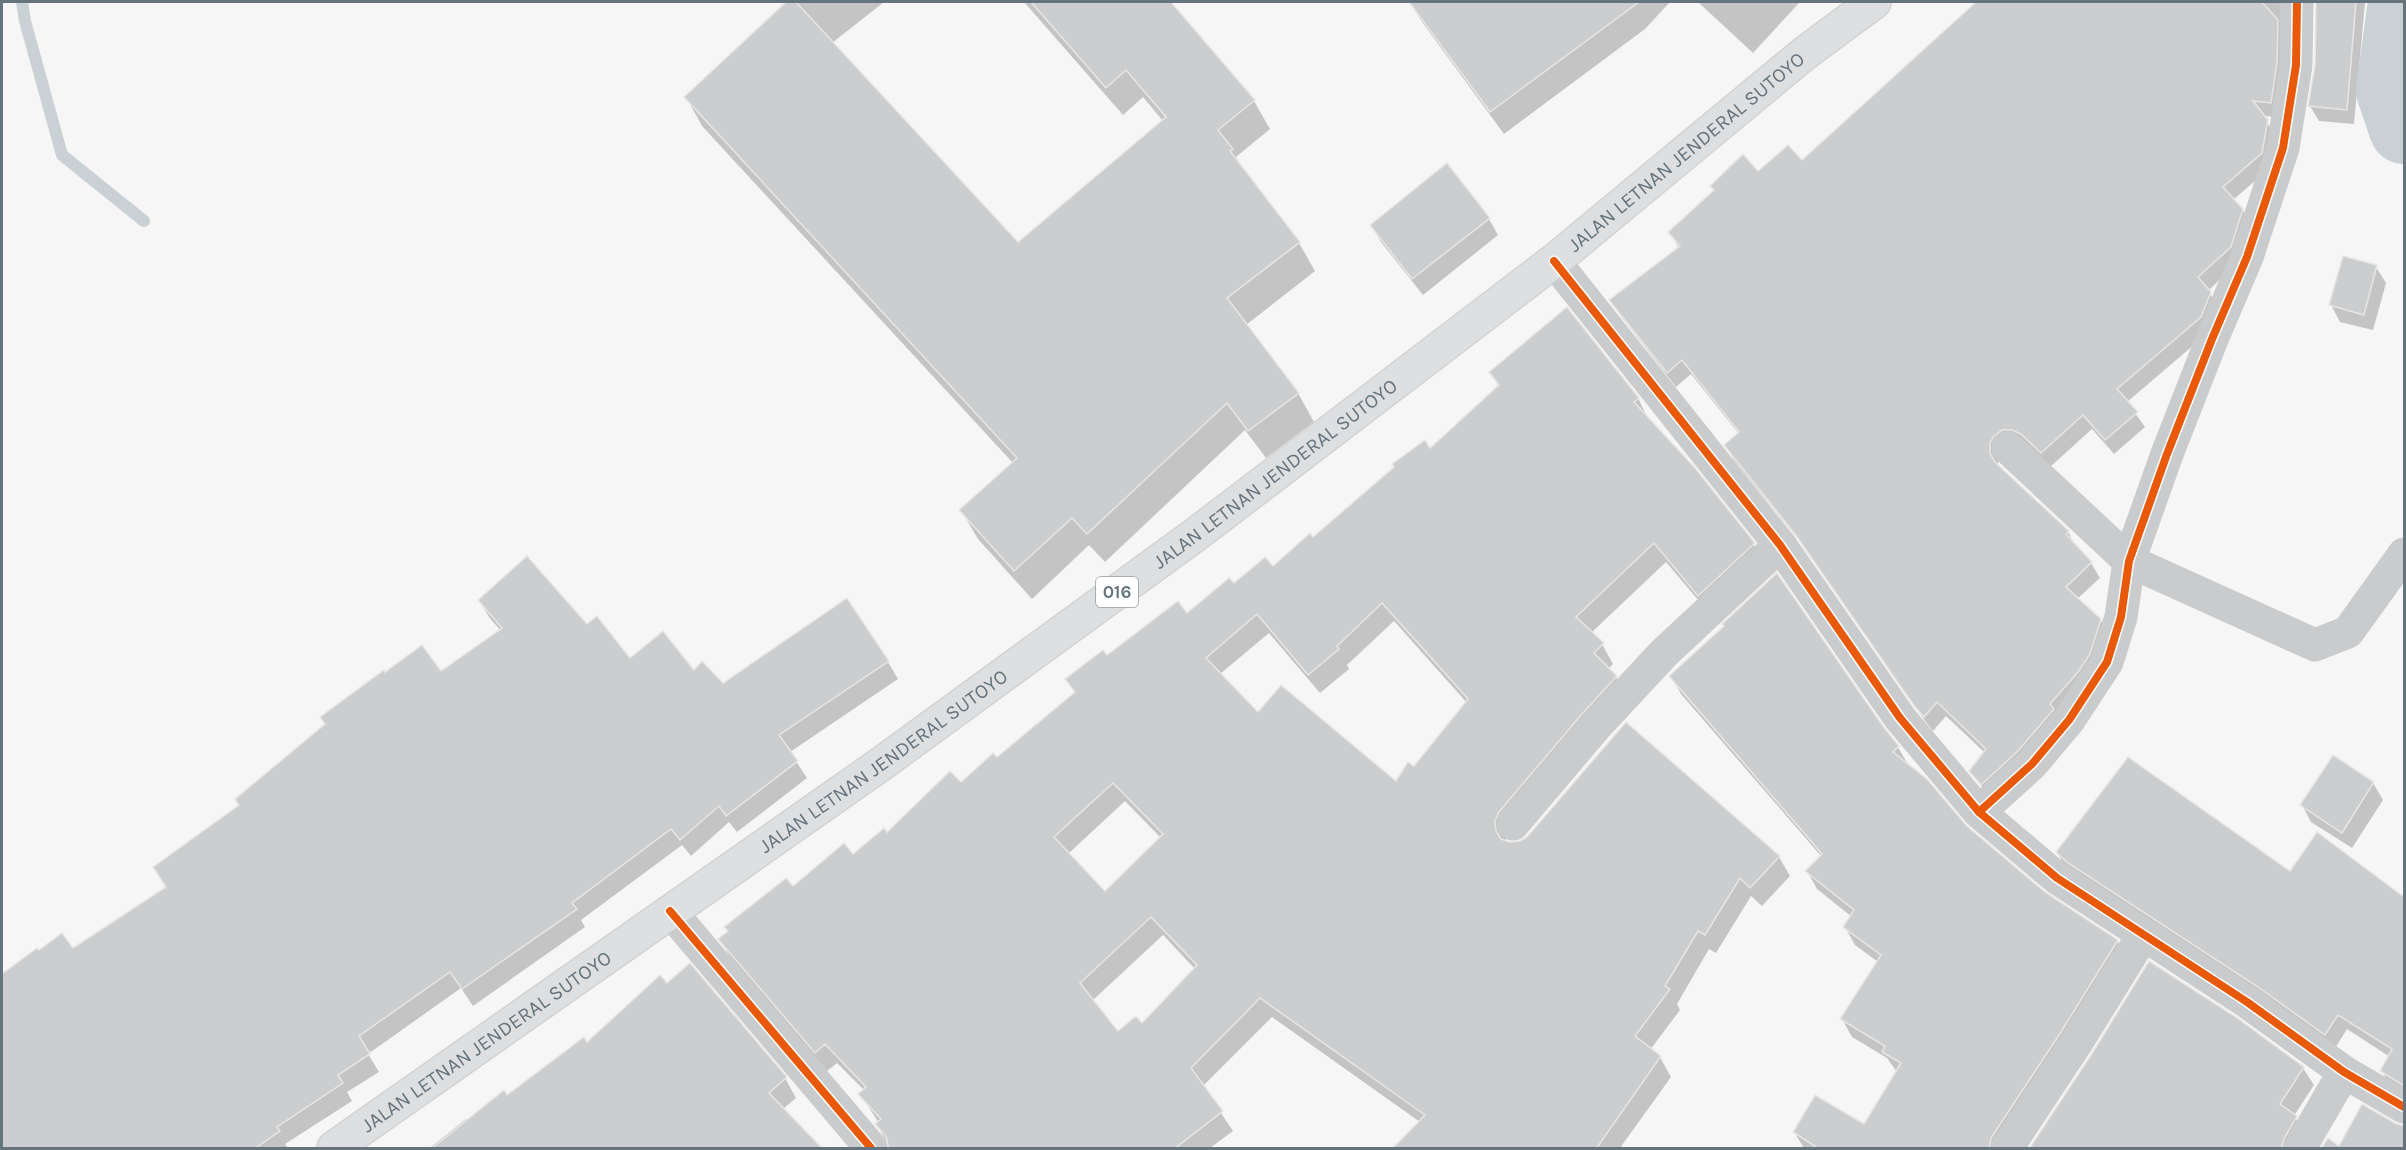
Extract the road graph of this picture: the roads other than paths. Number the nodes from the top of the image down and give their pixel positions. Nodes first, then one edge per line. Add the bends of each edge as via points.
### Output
1 (1874, 2) edge
2 (2297, 2) edge
3 (1554, 261) junction
4 (2008, 448) dead end
5 (1780, 545) junction
6 (2404, 554) edge
7 (2129, 561) junction
8 (1979, 812) junction
9 (1513, 824) dead end
10 (669, 911) junction
11 (2143, 935) junction
12 (2344, 1072) junction
13 (2404, 1107) edge
14 (334, 1149) edge
15 (871, 1149) edge
16 (2007, 1149) edge
17 (2300, 1149) edge

1 - 3 main road, JALAN LETNAN JENDERAL SUTOYO / 016 via 1805,53
2 - 7 street via 2296,66 2283,148 2247,257 2167,453
3 - 5 street
3 - 10 main road, JALAN LETNAN JENDERAL SUTOYO / 016 via 1199,532 881,764
4 - 7 street
5 - 8 street via 1900,718
5 - 9 street via 1664,653
6 - 7 street via 2348,632 2315,645
7 - 8 street via 2121,617 2107,662 2069,720 2032,764
8 - 11 street via 2057,878
10 - 14 main road, JALAN LETNAN JENDERAL SUTOYO / 016
10 - 15 street
11 - 12 street via 2247,1002
11 - 16 street
12 - 13 street
12 - 17 street

